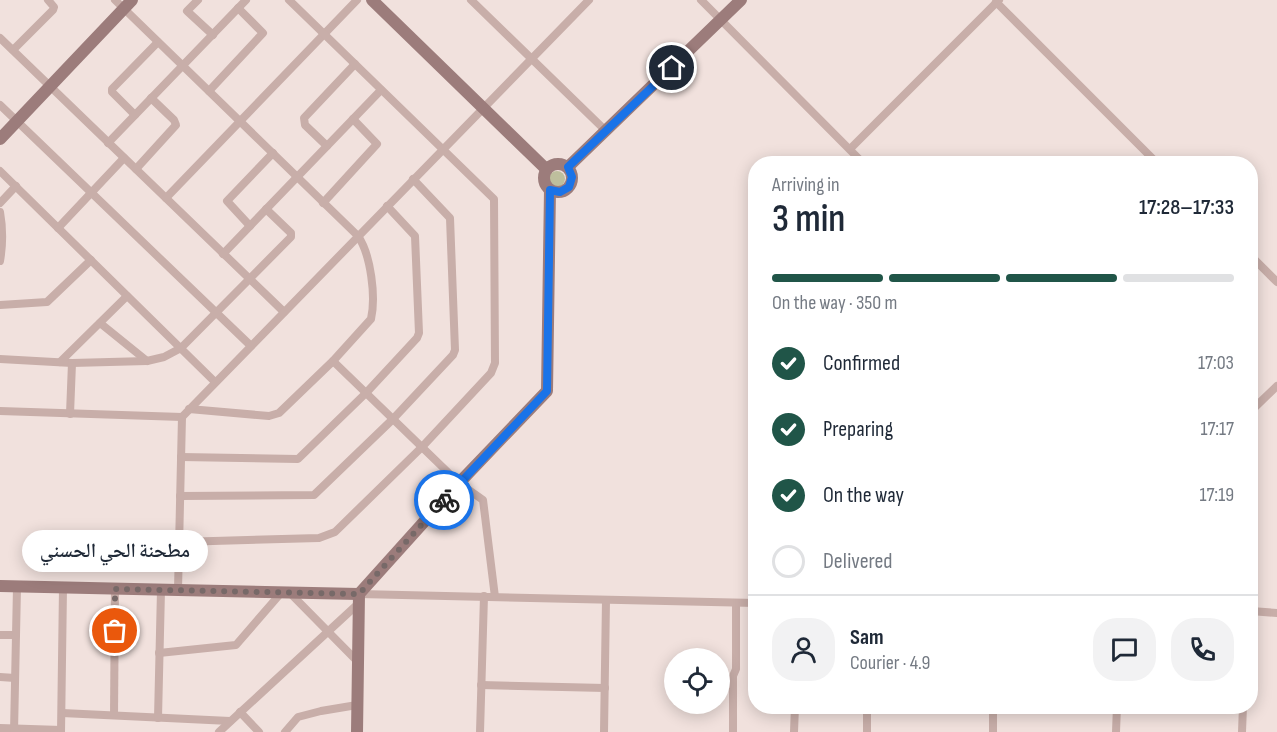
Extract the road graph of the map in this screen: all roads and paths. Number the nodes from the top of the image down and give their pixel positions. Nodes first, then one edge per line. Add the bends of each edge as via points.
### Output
1 (48, 0) edge
2 (198, 0) edge
3 (246, 0) edge
4 (289, 0) edge
5 (357, 0) edge
6 (372, 0) edge
7 (471, 0) edge
8 (589, 0) edge
9 (701, 0) edge
10 (741, 0) edge
11 (998, 1) edge
12 (124, 3) edge
13 (238, 8) junction
14 (721, 20) junction
15 (213, 34) junction
16 (324, 34) junction
17 (0, 38) edge
18 (158, 42) junction
19 (13, 50) junction
20 (531, 59) junction
21 (355, 64) junction
22 (183, 66) junction
23 (50, 86) junction
24 (381, 90) junction
25 (209, 91) junction
26 (151, 99) junction
27 (0, 105) edge
28 (483, 108) junction
29 (135, 115) junction
30 (353, 119) junction
31 (17, 121) junction
32 (240, 121) junction
33 (606, 131) junction
34 (0, 139) edge
35 (108, 143) junction
36 (327, 146) junction
37 (442, 149) junction
38 (850, 149) junction
39 (273, 153) junction
40 (857, 156) edge
41 (1150, 156) edge
42 (124, 158) junction
43 (568, 167) junction
44 (136, 169) junction
45 (546, 169) junction
46 (0, 171) edge
47 (297, 177) junction
48 (413, 179) junction
49 (16, 186) junction
50 (550, 190) junction
51 (91, 193) junction
52 (166, 198) junction
53 (0, 203) edge
54 (323, 203) junction
55 (387, 206) junction
56 (266, 209) junction
57 (0, 212) edge
58 (250, 226) junction
59 (58, 228) junction
60 (358, 236) junction
61 (223, 254) junction
62 (91, 260) junction
63 (0, 261) edge
64 (1258, 263) edge
65 (250, 280) junction
66 (1277, 282) edge
67 (127, 296) junction
68 (0, 305) edge
69 (284, 312) junction
70 (216, 313) junction
71 (100, 323) junction
72 (251, 346) junction
73 (181, 348) junction
74 (0, 359) edge
75 (147, 361) junction
76 (333, 361) junction
77 (60, 362) junction
78 (72, 363) junction
79 (215, 382) junction
80 (1277, 386) edge
81 (366, 393) junction
82 (1258, 404) edge
83 (189, 409) junction
84 (0, 411) edge
85 (70, 414) junction
86 (182, 417) junction
87 (393, 419) junction
88 (422, 447) junction
89 (181, 456) junction
90 (459, 483) junction
91 (180, 496) junction
92 (179, 542) junction
93 (0, 586) edge
94 (16, 587) junction
95 (63, 588) junction
96 (115, 589) junction
97 (161, 590) junction
98 (178, 590) junction
99 (286, 593) junction
100 (484, 596) junction
101 (495, 597) junction
102 (359, 599) junction
103 (606, 600) junction
104 (736, 603) junction
105 (748, 603) edge
106 (1258, 612) edge
107 (1277, 613) edge
108 (328, 632) junction
109 (0, 635) edge
110 (16, 635) junction
111 (159, 653) junction
112 (358, 662) junction
113 (0, 677) edge
114 (15, 678) junction
115 (481, 685) junction
116 (605, 688) junction
117 (357, 705) junction
118 (240, 712) junction
119 (62, 713) junction
120 (795, 714) edge
121 (867, 714) edge
122 (993, 714) edge
123 (1117, 714) edge
124 (1243, 714) edge
125 (114, 715) junction
126 (158, 718) junction
127 (230, 721) junction
128 (0, 728) edge
129 (14, 730) edge
130 (61, 731) edge
131 (219, 732) edge
132 (259, 732) edge
133 (285, 732) edge
134 (357, 732) edge
135 (480, 732) edge
136 (604, 732) edge
137 (733, 732) edge
138 (794, 732) edge
139 (867, 732) edge
140 (993, 732) edge
141 (1116, 732) edge
142 (1242, 732) edge

1 - 19 street via 52,10
2 - 15 street via 187,11
3 - 13 street
4 - 16 street
5 - 16 street
6 - 28 street
7 - 20 street
8 - 20 street
9 - 14 street
10 - 14 street
11 - 38 street
11 - 41 street
12 - 18 street
12 - 23 street
13 - 15 street
13 - 25 street via 262,33
14 - 33 street
14 - 38 street
15 - 22 street
16 - 21 street
16 - 32 street
17 - 19 street
18 - 22 street
18 - 29 street via 112,89
19 - 23 street
20 - 28 street
20 - 33 street
21 - 24 street
21 - 36 street via 303,118 305,125
22 - 25 street
22 - 26 street
23 - 31 street
23 - 35 street
24 - 30 street
24 - 37 street
25 - 32 street
26 - 29 street
26 - 44 street via 176,125
27 - 31 street
28 - 37 street
28 - 45 street
29 - 35 street
30 - 36 street
30 - 54 street via 377,144
31 - 34 street
31 - 51 street
32 - 39 street
32 - 52 street
33 - 43 street
35 - 42 street
36 - 47 street
37 - 48 street
37 - 88 street via 494,200 495,363 492,373
38 - 40 street
39 - 47 street
39 - 58 street via 227,201
42 - 44 street
42 - 51 street
43 - 45 street via 559,163
43 - 50 street via 572,177 569,187 560,192
44 - 52 street
45 - 50 street via 543,178
46 - 49 street
47 - 54 street
47 - 56 street
48 - 55 street
48 - 87 street via 450,218 454,352
49 - 53 street
49 - 59 street
50 - 90 street via 547,391
51 - 59 street
51 - 70 street
52 - 61 street
54 - 60 street
55 - 60 street
55 - 81 street via 415,236 419,333
56 - 58 street
56 - 65 street via 292,235
57 - 63 street
58 - 61 street
59 - 62 street
60 - 69 street
60 - 76 street via 371,278 372,314 366,326
61 - 65 street
62 - 67 street
62 - 68 street via 47,302
64 - 66 street
65 - 69 street
65 - 70 street
67 - 71 street
67 - 73 street
69 - 72 street
70 - 72 street
70 - 73 street
71 - 75 street
71 - 77 street
72 - 79 street
73 - 75 street
73 - 79 street
74 - 77 street
75 - 78 street
76 - 81 street
76 - 83 street via 274,415
77 - 78 street
78 - 85 street
79 - 83 street
80 - 82 street
81 - 87 street
81 - 89 street via 298,459
83 - 86 street
84 - 85 street
85 - 86 street
86 - 89 street
87 - 88 street
87 - 91 street via 314,495
88 - 90 street
88 - 92 street via 329,536
89 - 91 street
90 - 101 street via 483,500
90 - 102 street
91 - 92 street
92 - 98 street
93 - 94 street
94 - 95 street
94 - 110 street
95 - 96 street
95 - 119 street
96 - 97 street
96 - 125 street
97 - 98 street
97 - 111 street
98 - 99 street
99 - 102 street
99 - 108 street
99 - 111 street via 236,645
100 - 101 street
100 - 102 street
100 - 115 street
101 - 103 street
102 - 108 street
102 - 112 street
103 - 104 street
103 - 116 street
104 - 105 street
104 - 137 street
106 - 107 street
108 - 112 street
108 - 118 street
109 - 110 street
110 - 114 street
111 - 126 street
112 - 117 street
113 - 114 street
114 - 129 street
115 - 116 street
115 - 135 street
116 - 136 street
117 - 133 street via 298,717
117 - 134 street
118 - 127 street
118 - 132 street
119 - 125 street
119 - 130 street
120 - 138 street
121 - 139 street
122 - 140 street
123 - 141 street
124 - 142 street
125 - 126 street
126 - 127 street
127 - 131 street
128 - 129 street
129 - 130 street

